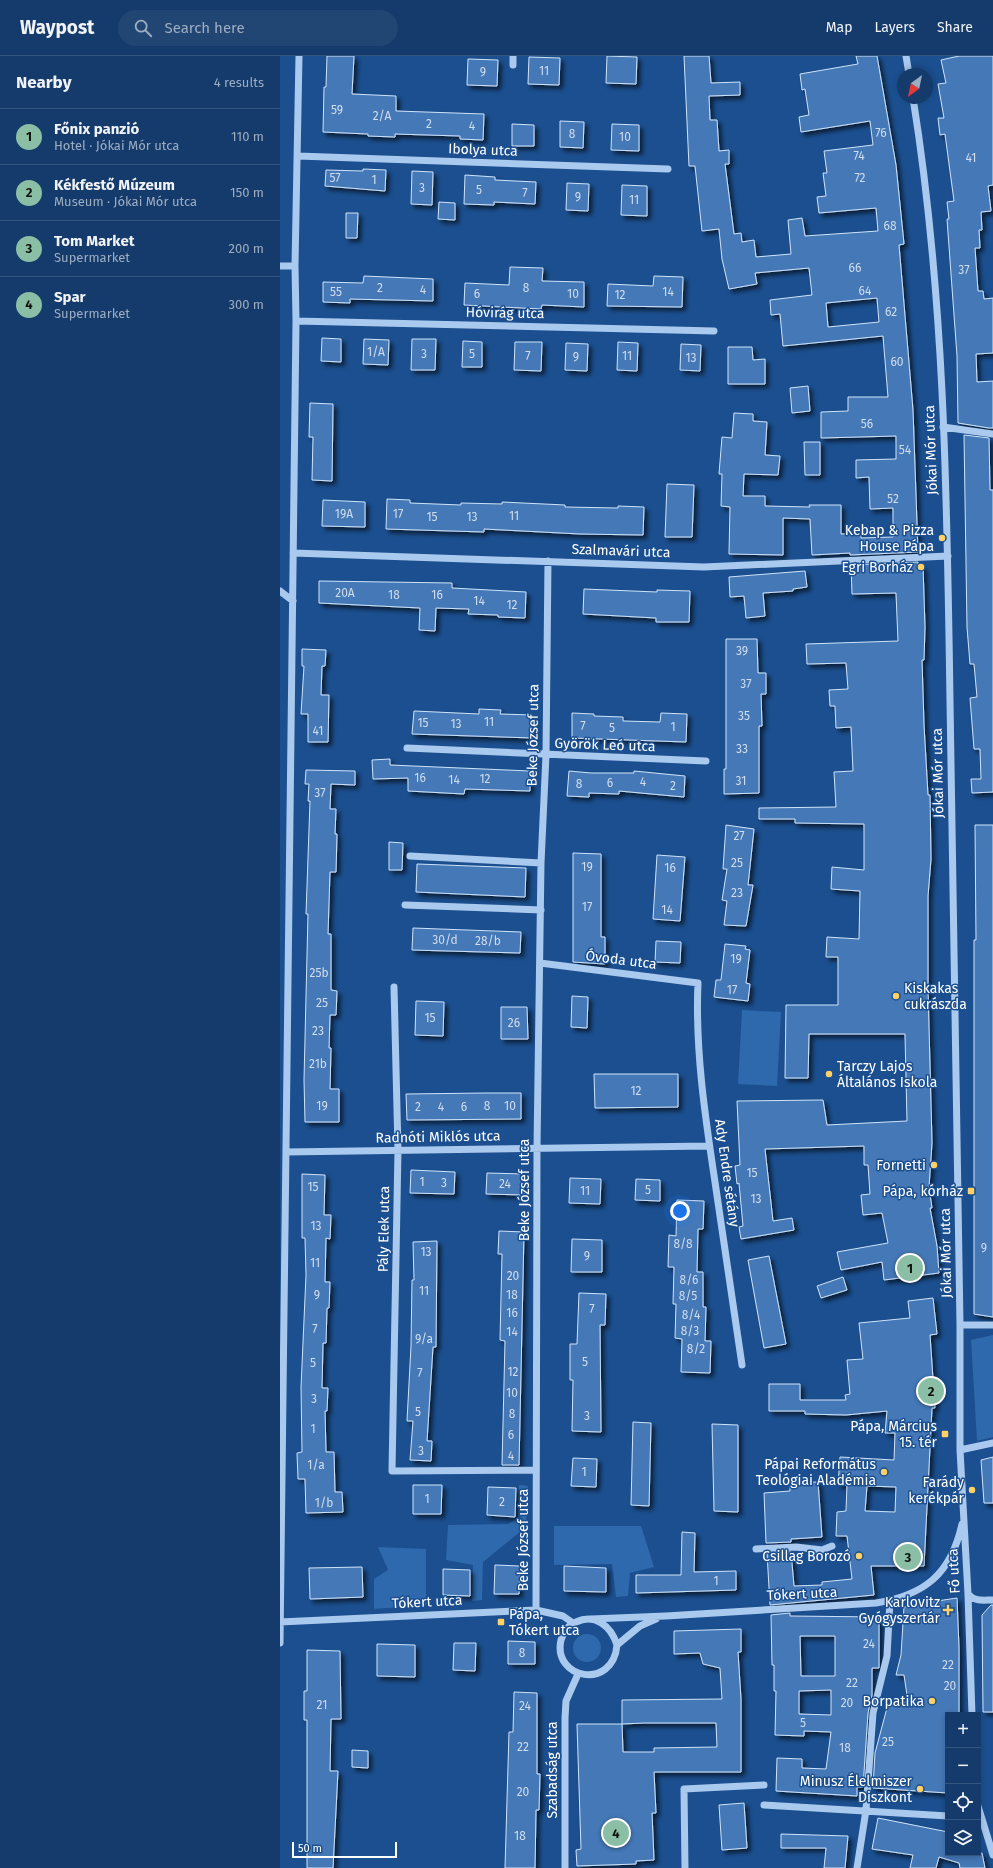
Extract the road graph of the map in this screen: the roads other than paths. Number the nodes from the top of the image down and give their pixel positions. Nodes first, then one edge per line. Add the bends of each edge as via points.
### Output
1 (300, 56) edge
2 (513, 56) edge
3 (906, 56) edge
4 (513, 65) dead end
5 (908, 68) edge
6 (914, 104) edge
7 (298, 156) junction
8 (668, 169) dead end
9 (280, 266) edge
10 (295, 266) junction
11 (296, 321) junction
12 (714, 331) dead end
13 (943, 427) junction
14 (993, 434) edge
15 (293, 553) junction
16 (948, 556) junction
17 (548, 561) junction
18 (280, 591) edge
19 (292, 601) junction
20 (407, 748) dead end
21 (546, 755) junction
22 (706, 761) dead end
23 (410, 856) dead end
24 (541, 863) junction
25 (405, 905) dead end
26 (541, 910) junction
27 (540, 963) junction
28 (698, 983) joint
29 (394, 986) dead end
30 (284, 1066) edge
31 (709, 1146) junction
32 (538, 1148) junction
33 (398, 1150) junction
34 (286, 1152) junction
35 (960, 1325) junction
36 (993, 1325) edge
37 (742, 1365) dead end
38 (993, 1443) edge
39 (960, 1450) junction
40 (536, 1470) junction
41 (392, 1471) joint
42 (964, 1514) junction
43 (832, 1546) dead end
44 (756, 1549) dead end
45 (968, 1594) junction
46 (890, 1600) junction
47 (993, 1600) edge
48 (536, 1610) junction
49 (666, 1616) junction
50 (591, 1619) junction
51 (280, 1622) edge
52 (573, 1623) junction
53 (280, 1642) edge
54 (617, 1645) junction
55 (578, 1674) junction
56 (972, 1712) edge
57 (764, 1785) dead end
58 (764, 1805) dead end
59 (866, 1810) junction
60 (981, 1814) edge
61 (945, 1816) edge
62 (991, 1839) edge
63 (993, 1854) edge
64 (565, 1868) edge
65 (685, 1868) edge
66 (857, 1868) edge

1 - 7 street
2 - 4 street
3 - 5 street
6 - 13 street, Jókai Mór utca via 934,255
7 - 8 street, Ibolya utca
7 - 10 street
9 - 10 street
10 - 11 street
11 - 12 street, Hóvirág utca
11 - 15 street
13 - 14 street
13 - 16 street, Jókai Mór utca
15 - 17 street, Szalmavári utca
15 - 19 street
16 - 17 street, Szalmavári utca via 704,567
16 - 35 street, Jókai Mór utca
17 - 21 street, Beke József utca
18 - 19 street
19 - 30 street
20 - 21 street, Györök Leó utca
21 - 22 street, Györök Leó utca
21 - 24 street, Beke József utca
23 - 24 street
24 - 26 street, Beke József utca
25 - 26 street
26 - 27 street, Beke József utca
27 - 28 street, Óvoda utca
27 - 32 street, Beke József utca
28 - 31 street, Ady Endre sétány via 698,1045
29 - 33 street, Pály Elek utca
30 - 34 street
31 - 32 street, Radnóti Miklós utca
31 - 37 street, Ady Endre sétány
32 - 33 street, Radnóti Miklós utca
32 - 40 street, Beke József utca
33 - 34 street, Radnóti Miklós utca
33 - 41 street, Pály Elek utca
34 - 51 street
35 - 36 street
35 - 39 street, Jókai Mór utca
38 - 39 street
39 - 42 street, Fő utca
40 - 41 street, Beke József utca
40 - 48 street, Beke József utca
42 - 45 street, Fő utca
42 - 46 street, Tókert utca via 956,1545 946,1566 932,1581 915,1592
43 - 44 street via 822,1550 796,1547
45 - 47 street via 979,1600
45 - 56 street, Fő utca
46 - 49 street, Tókert utca
46 - 59 street via 887,1656 874,1713
48 - 51 street, Tókert utca
48 - 52 street, Tókert utca via 563,1616
49 - 50 street, Tókert utca
49 - 54 street, Tókert utca via 640,1626
50 - 52 street, Tókert utca
50 - 54 street via 600,1621 608,1627
51 - 53 street
52 - 55 street via 566,1629 560,1645 564,1662
54 - 55 street via 612,1663 605,1670 587,1676
55 - 64 street, Szabadság utca via 566,1701
57 - 65 street via 684,1789
58 - 59 street
59 - 61 street
59 - 66 street
60 - 62 street
62 - 63 street

